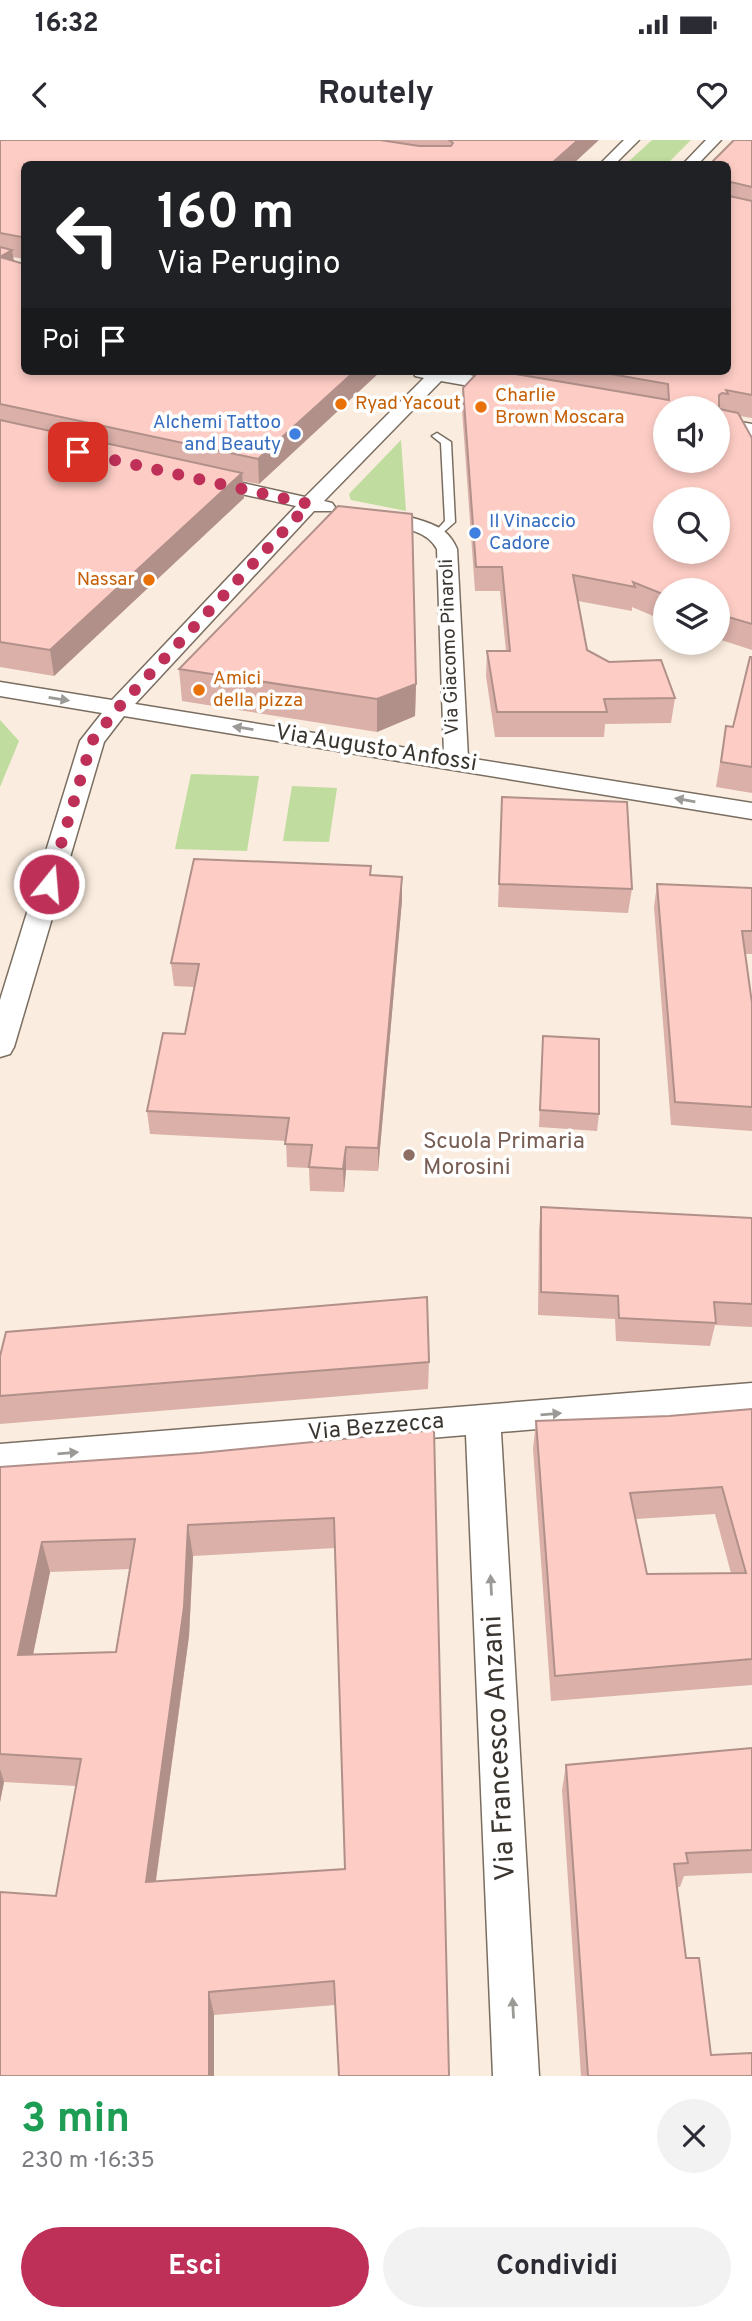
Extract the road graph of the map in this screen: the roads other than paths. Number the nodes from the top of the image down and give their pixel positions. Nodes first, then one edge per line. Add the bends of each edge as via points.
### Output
1 (632, 140) edge
2 (714, 140) edge
3 (610, 161) edge
4 (693, 161) edge
5 (430, 375) edge
6 (442, 375) edge
7 (524, 391) edge
8 (730, 426) edge
9 (752, 430) edge
10 (437, 436) dead end
11 (182, 475) edge
12 (309, 504) junction
13 (438, 534) junction
14 (0, 690) edge
15 (118, 708) junction
16 (456, 762) junction
17 (752, 811) edge
18 (0, 1046) edge
19 (752, 1397) edge
20 (483, 1419) junction
21 (0, 1459) edge
22 (516, 2076) edge

1 - 3 street
2 - 4 street
5 - 12 street
6 - 7 street
8 - 9 street
10 - 13 lane via 446,442 450,522
11 - 12 street
12 - 13 street
12 - 15 street
13 - 16 street, Via Giacomo Pinaroli via 447,549
14 -> 15 street, Via Augusto Anfossi
16 -> 15 street, Via Augusto Anfossi
15 - 18 street via 92,741
17 -> 16 street, Via Augusto Anfossi
20 -> 19 street, Via Bezzecca
21 -> 20 street, Via Bezzecca
22 -> 20 street, Via Francesco Anzani

